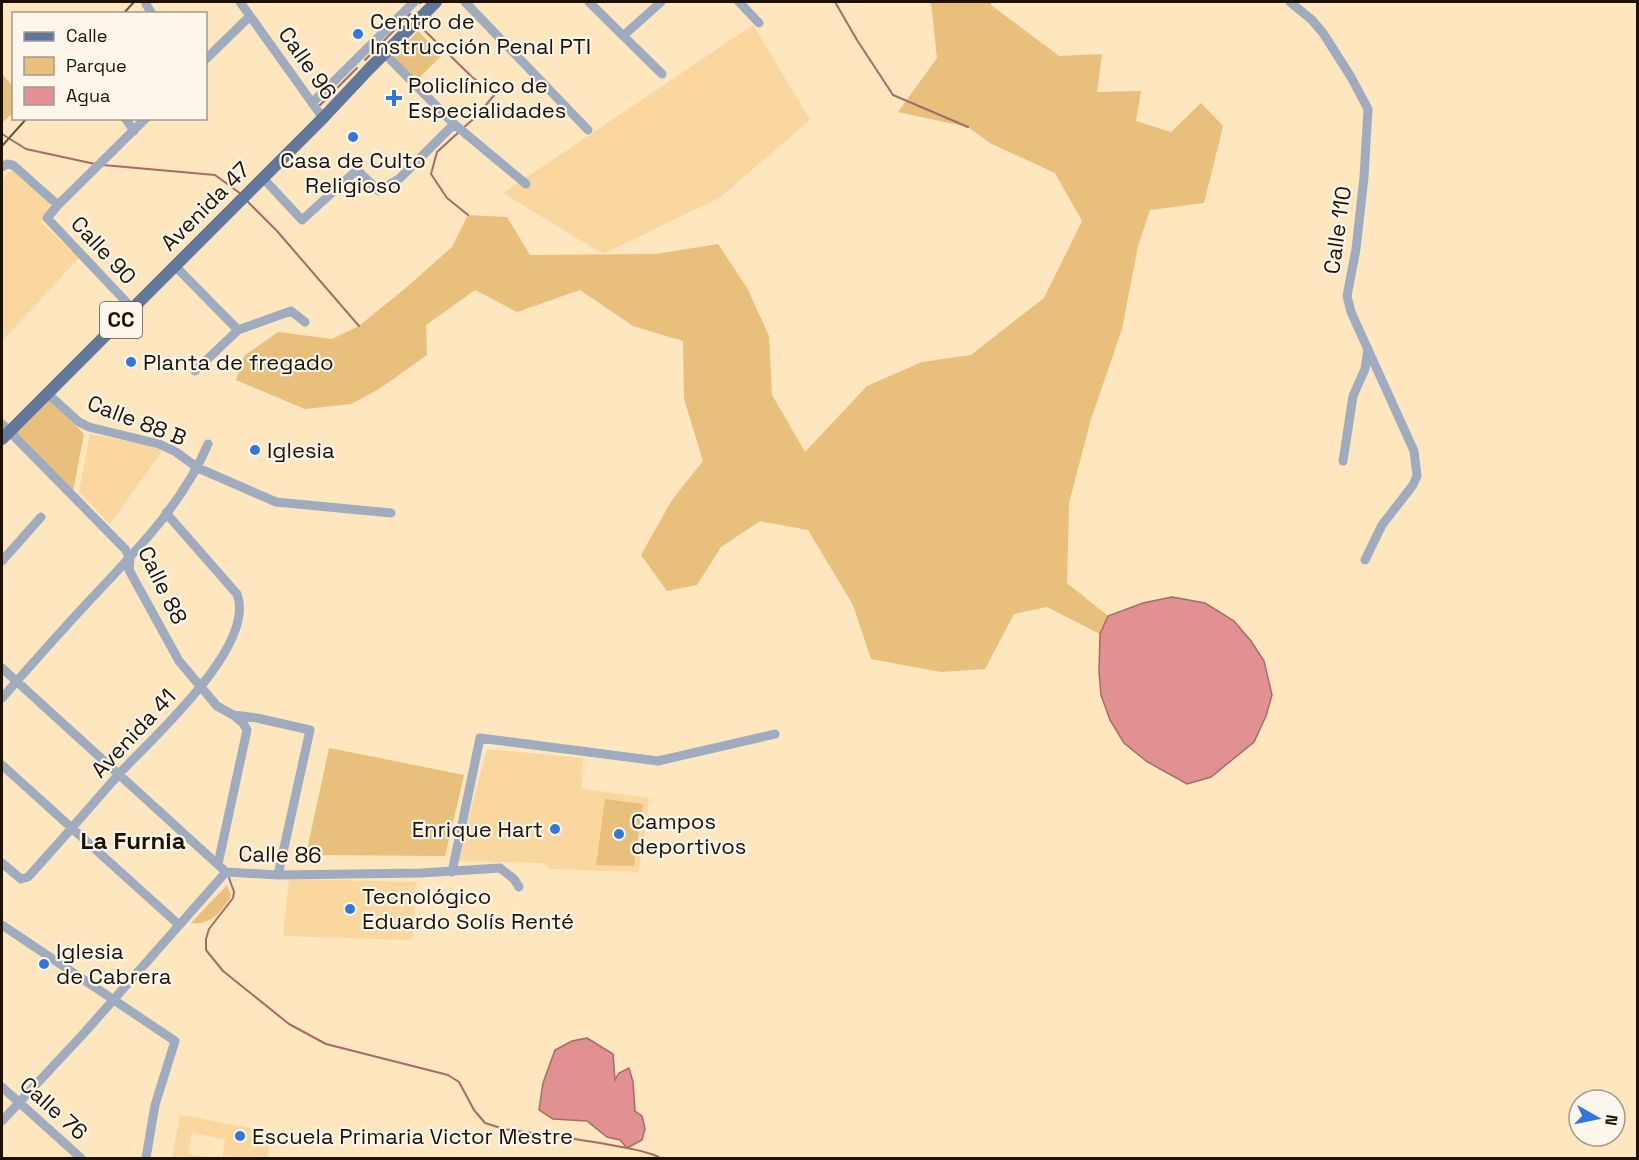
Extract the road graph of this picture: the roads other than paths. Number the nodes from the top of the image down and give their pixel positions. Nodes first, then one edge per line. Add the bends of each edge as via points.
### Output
1 (240, 2) edge
2 (411, 2) edge
3 (436, 2) edge
4 (465, 2) edge
5 (590, 2) edge
6 (661, 2) edge
7 (739, 2) edge
8 (1290, 2) edge
9 (146, 4) dead end
10 (151, 12) edge
11 (422, 15) junction
12 (250, 16) junction
13 (759, 23) dead end
14 (623, 36) junction
15 (384, 53) junction
16 (207, 58) edge
17 (662, 74) dead end
18 (312, 103) junction
19 (323, 118) junction
20 (126, 120) edge
21 (144, 120) edge
22 (454, 124) junction
23 (588, 130) dead end
24 (134, 131) junction
25 (4, 165) edge
26 (263, 178) junction
27 (526, 184) dead end
28 (58, 205) junction
29 (175, 266) junction
30 (132, 308) junction
31 (305, 322) dead end
32 (238, 330) junction
33 (1368, 349) junction
34 (195, 371) dead end
35 (47, 393) junction
36 (4, 432) edge
37 (208, 444) dead end
38 (1344, 462) dead end
39 (198, 468) junction
40 (166, 513) junction
41 (391, 513) dead end
42 (41, 518) dead end
43 (130, 558) junction
44 (1365, 560) dead end
45 (2, 561) edge
46 (2, 668) edge
47 (17, 681) junction
48 (201, 688) junction
49 (2, 698) edge
50 (233, 715) junction
51 (775, 734) dead end
52 (2, 765) edge
53 (119, 775) junction
54 (72, 829) junction
55 (2, 863) edge
56 (218, 864) junction
57 (226, 872) junction
58 (452, 872) junction
59 (278, 875) junction
60 (519, 887) dead end
61 (178, 924) junction
62 (2, 925) edge
63 (113, 1000) junction
64 (2, 1087) edge
65 (19, 1103) junction
66 (2, 1121) edge
67 (81, 1158) edge
68 (146, 1158) edge

1 - 12 street, Calle 96
2 - 11 street
2 - 18 street
3 - 11 main road, Avenida 47 / CC
4 - 23 street
5 - 14 street
6 - 14 street
7 - 13 street
8 - 33 street, Calle 110 via 1323,33 1352,76 1368,109 1356,249 1347,296
9 - 10 street
11 - 15 main road, Avenida 47 / CC
12 - 16 street
12 - 18 street, Calle 96
14 - 17 street
15 - 19 main road, Avenida 47 / CC
15 - 22 street
18 - 19 street, Calle 96
19 - 26 main road, Avenida 47 / CC
20 - 24 street
21 - 24 street
22 - 26 street via 400,178 379,192 357,170 302,220
22 - 27 street
24 - 28 street
25 - 28 street, Calle 90 via 13,165 25,173
26 - 29 main road, Avenida 47 / CC
28 - 30 street, Calle 90 via 47,218
29 - 30 main road, Avenida 47 / CC
29 - 32 street
30 - 35 main road, Avenida 47 / CC
31 - 32 street via 291,311
32 - 34 street
33 - 38 street via 1365,369 1353,396
33 - 44 street, Calle 110 via 1414,451 1417,476 1382,525
35 - 36 main road, Avenida 47 / CC
35 - 39 street, Calle 88 B via 89,427 159,444
36 - 43 street, Calle 88
37 - 39 street
39 - 40 street
39 - 41 street, Calle 88 B via 276,502
40 - 43 street
40 - 48 street, Avenida 41 via 237,594 241,605 228,648
42 - 45 street
43 - 47 street
43 - 48 street, Calle 88 via 129,570 135,581 179,661
46 - 47 street, Calle 86
47 - 49 street
47 - 53 street, Calle 86
48 - 50 street, Calle 88 via 217,706
48 - 53 street, Avenida 41
50 - 56 street, Calle 88 via 247,730
50 - 59 street, Calle 88 via 310,730
51 - 58 street via 658,761 480,738
52 - 54 street
53 - 54 street, Avenida 41
53 - 56 street, Calle 86
54 - 55 street, Avenida 41 via 28,877 21,879
54 - 61 street
56 - 57 street, Calle 86
57 - 59 street, Calle 86
57 - 61 street
58 - 59 street, Calle 86
58 - 60 street, Calle 86 via 500,868
61 - 63 street
62 - 63 street
63 - 65 street
63 - 68 street via 175,1041 155,1105
64 - 65 street, Calle 76
65 - 66 street
65 - 67 street, Calle 76

